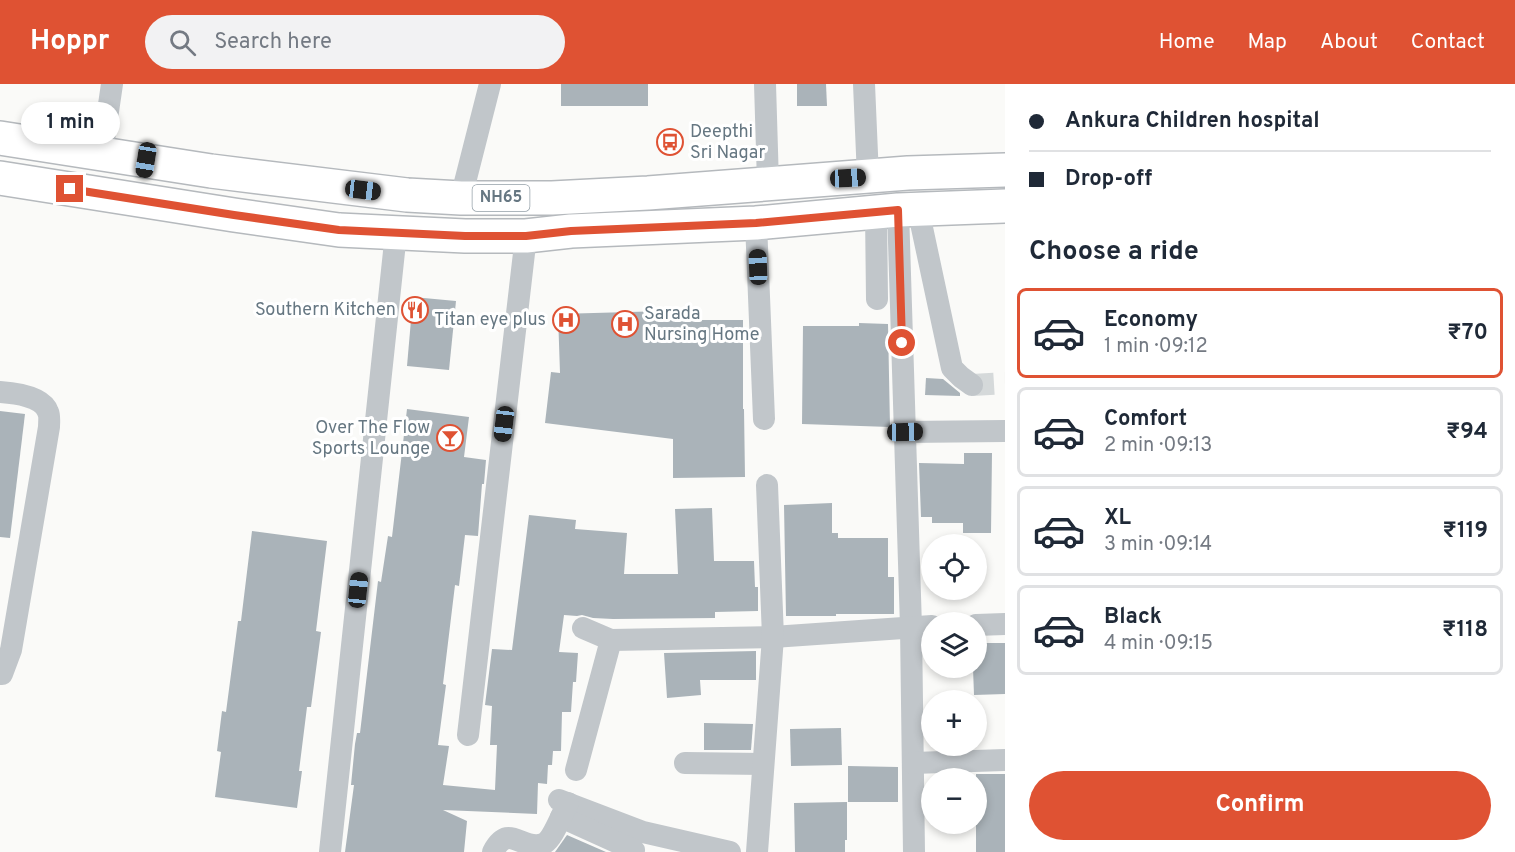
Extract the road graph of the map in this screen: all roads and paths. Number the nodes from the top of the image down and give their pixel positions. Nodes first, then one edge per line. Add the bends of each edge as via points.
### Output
1 (112, 84) edge
2 (490, 84) edge
3 (765, 84) edge
4 (864, 84) edge
5 (0, 138) edge
6 (102, 153) junction
7 (146, 160) junction
8 (184, 166) junction
9 (1005, 170) edge
10 (868, 177) junction
11 (0, 178) edge
12 (768, 183) junction
13 (462, 198) junction
14 (139, 200) junction
15 (177, 206) junction
16 (1005, 206) edge
17 (897, 211) junction
18 (756, 223) junction
19 (396, 233) junction
20 (526, 236) junction
21 (877, 298) dead end
22 (972, 385) dead end
23 (0, 392) edge
24 (764, 419) dead end
25 (1005, 431) edge
26 (905, 432) junction
27 (767, 485) dead end
28 (1005, 624) edge
29 (987, 625) edge
30 (921, 627) edge
31 (583, 628) dead end
32 (773, 637) junction
33 (610, 640) junction
34 (0, 674) edge
35 (468, 735) dead end
36 (1005, 760) edge
37 (685, 763) dead end
38 (912, 763) junction
39 (763, 764) junction
40 (576, 770) dead end
41 (637, 844) edge
42 (330, 852) edge
43 (493, 852) edge
44 (730, 852) edge
45 (757, 852) edge
46 (914, 852) edge

1 - 6 street
2 - 13 street
3 - 12 street
4 - 10 street
5 - 6 highway, NH65
6 - 7 highway, NH65
7 - 8 highway, NH65
7 - 14 highway
8 - 13 highway, NH65 via 407,195
8 - 15 highway
9 - 10 highway, NH65
10 - 12 highway, NH65
11 - 14 highway, NH65
12 - 13 highway, NH65 via 552,198
14 - 15 highway, NH65
15 - 19 highway, NH65 via 339,230
16 - 17 highway, NH65
17 - 18 highway, NH65
17 - 21 street
17 - 22 street via 952,368
17 - 26 street
18 - 20 highway, NH65
18 - 24 street
19 - 20 highway, NH65
19 - 42 street
20 - 35 street
23 - 34 street via 21,394 42,403 48,412 49,427 11,651
25 - 26 street
26 - 30 street
27 - 32 street
28 - 29 street
30 - 32 street
30 - 38 street
31 - 33 street
32 - 33 street
32 - 39 street
33 - 40 street
36 - 38 street
37 - 39 street
38 - 46 street
39 - 45 street
41 - 43 street via 562,807 543,844 529,845 506,838 498,842
41 - 44 street

